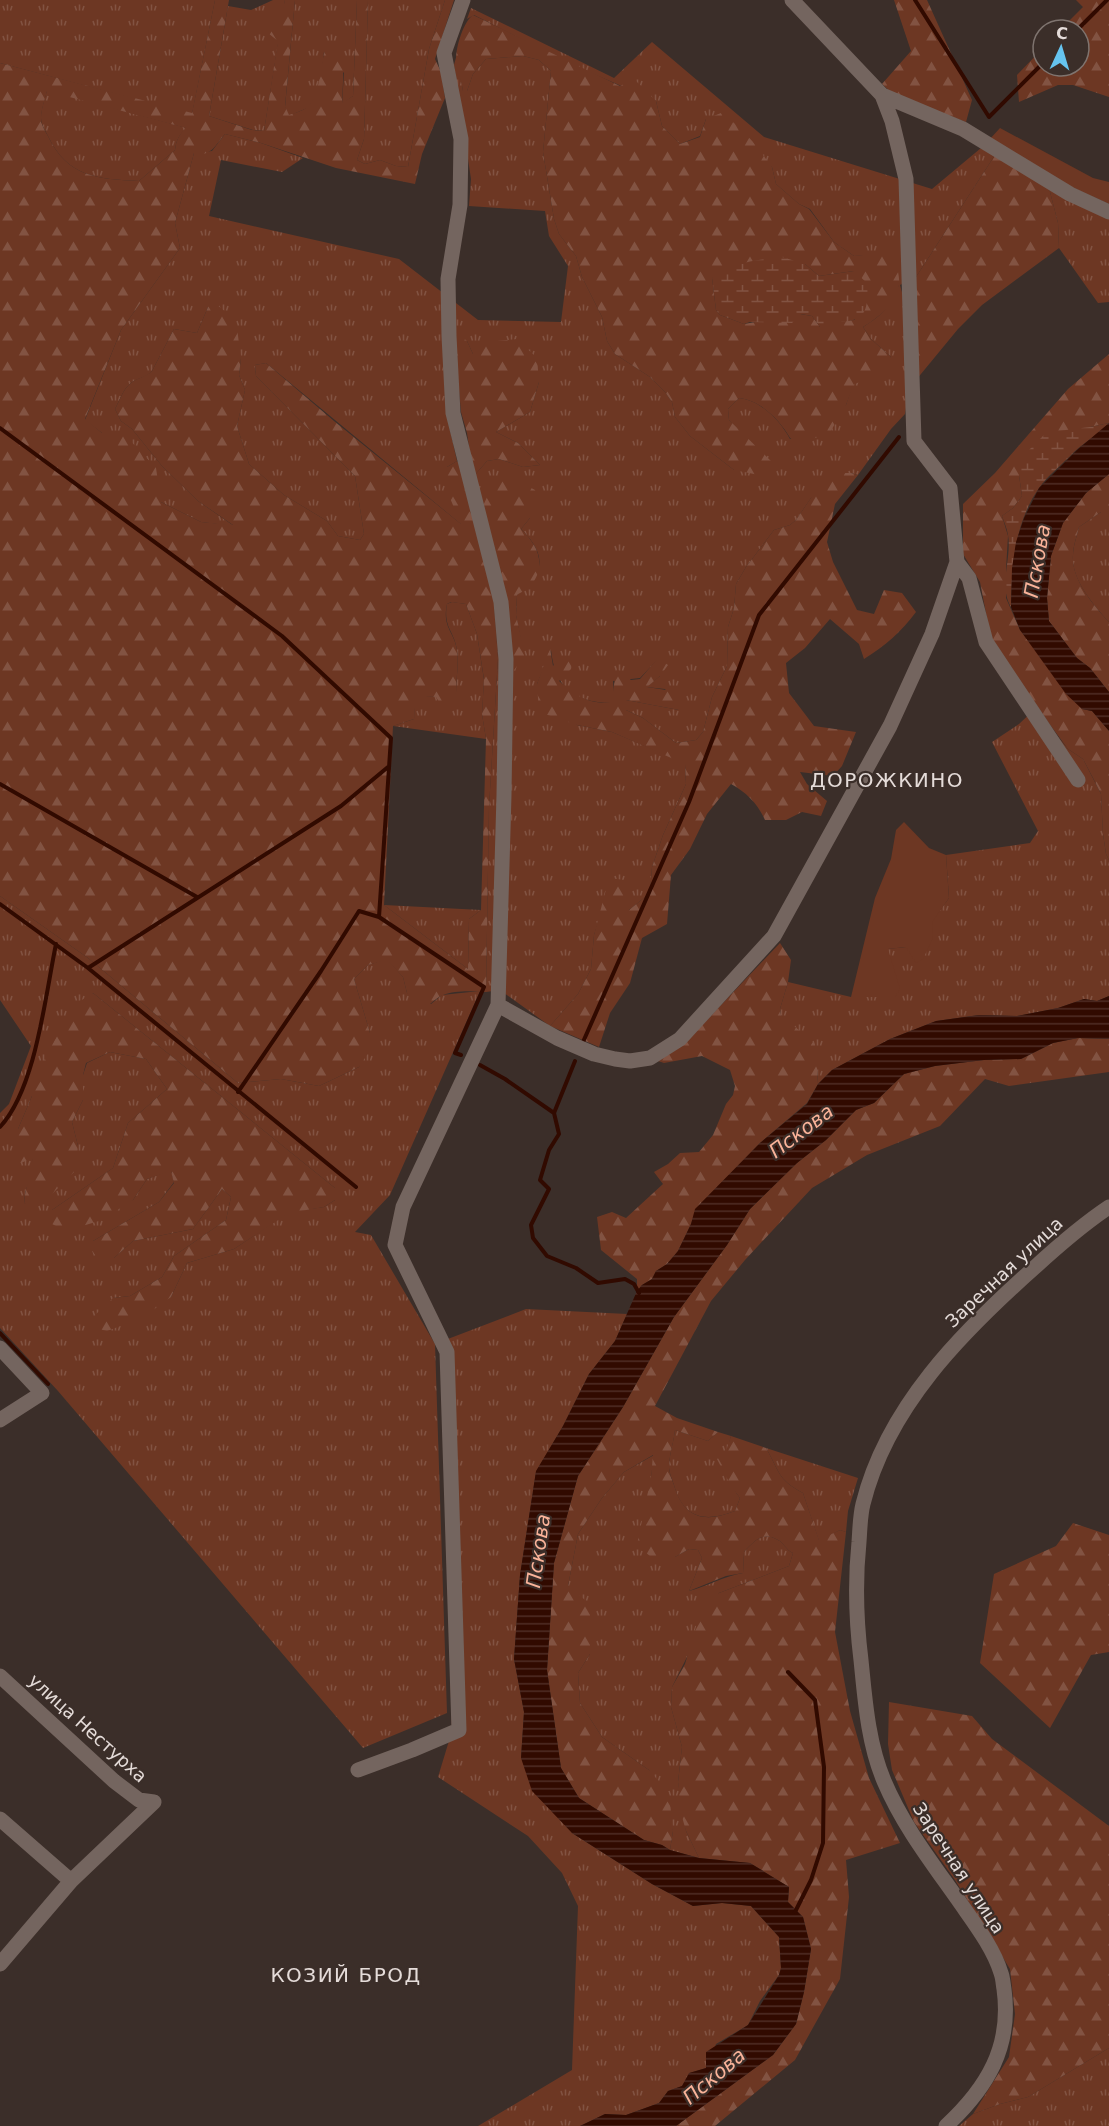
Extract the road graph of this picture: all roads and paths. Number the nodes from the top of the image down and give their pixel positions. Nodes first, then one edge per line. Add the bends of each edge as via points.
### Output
1 (463, 0) edge
2 (792, 0) edge
3 (882, 95) junction
4 (1109, 212) edge
5 (957, 562) junction
6 (1078, 780) dead end
7 (498, 1005) junction
8 (1109, 1207) edge
9 (0, 1348) edge
10 (0, 1420) edge
11 (1, 1679) edge
12 (358, 1770) dead end
13 (0, 1819) edge
14 (71, 1881) junction
15 (0, 1965) edge
16 (945, 2126) edge

1 - 7 street via 444,53 461,139 460,205 448,279 453,413 501,602 506,659
2 - 3 street
3 - 4 street via 963,129 1070,194
3 - 5 street via 906,179 914,441 950,488
5 - 6 street via 969,578 986,642
5 - 7 street via 932,634 890,726 774,936 680,1039 650,1058 615,1059 557,1038
7 - 12 street via 403,1207 395,1245 447,1352 459,1730
8 - 16 street, Заречная улица via 994,1303 930,1373 889,1439 862,1507 857,1626 869,1728 883,1779 904,1823 981,1933 1001,1973 1006,2006 1001,2050 984,2081
9 - 10 street via 42,1393
11 - 14 street, улица Нестурха via 114,1781 139,1800 154,1802
13 - 14 street
14 - 15 street

